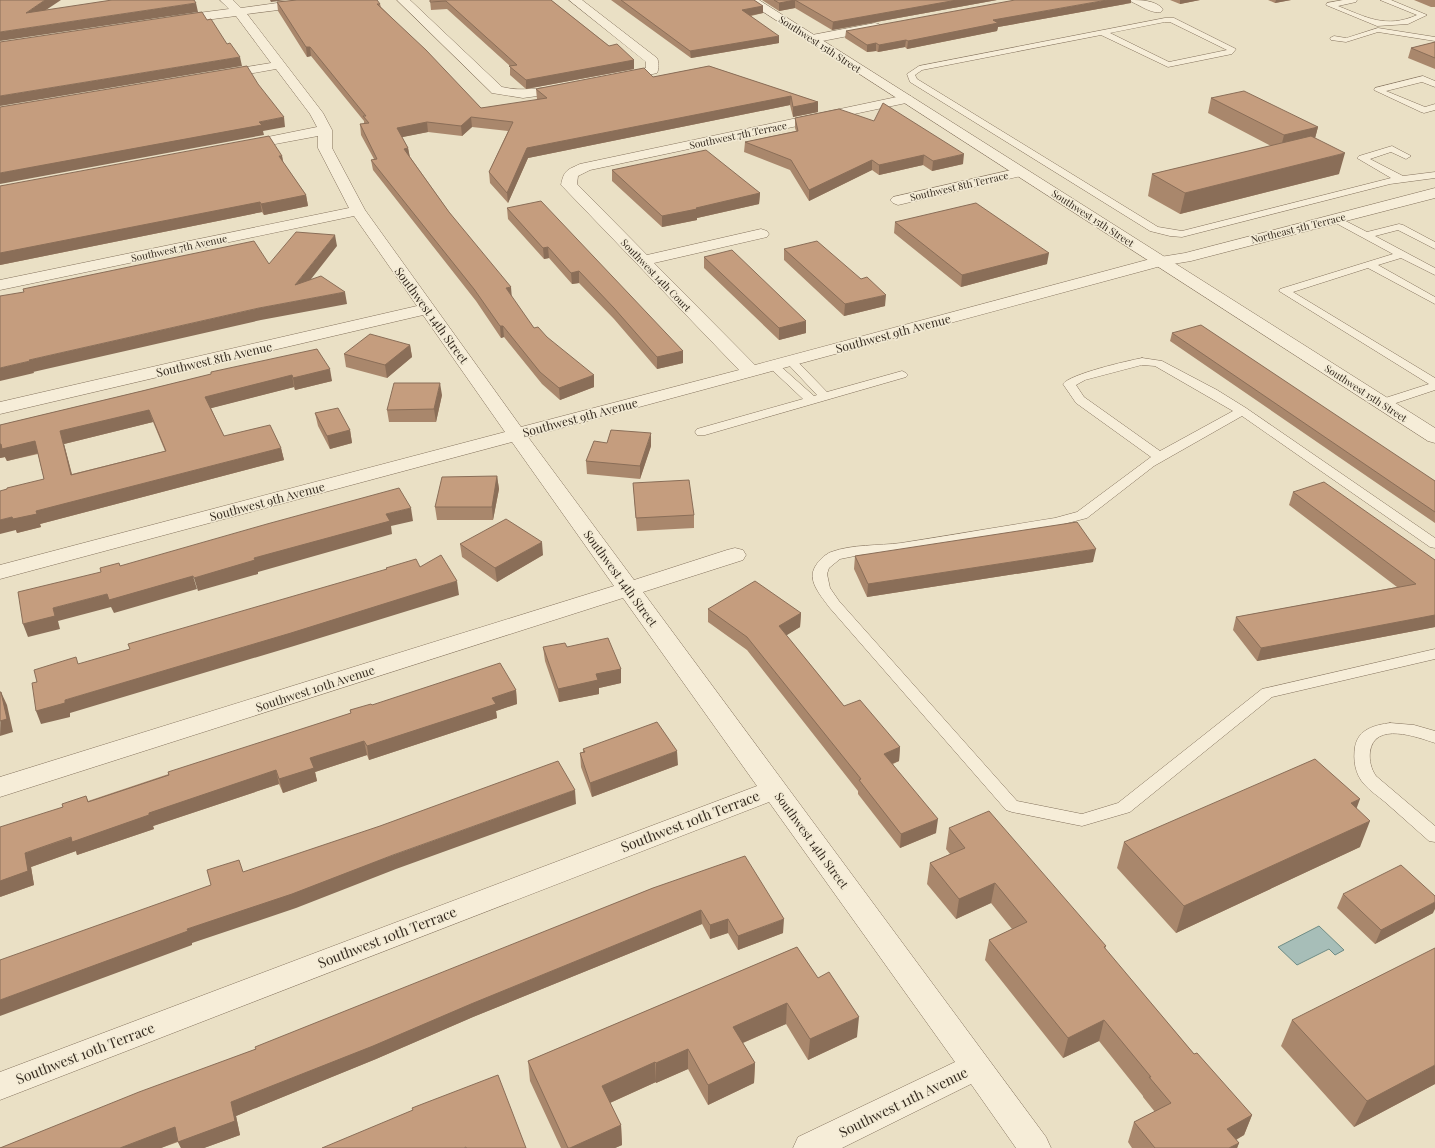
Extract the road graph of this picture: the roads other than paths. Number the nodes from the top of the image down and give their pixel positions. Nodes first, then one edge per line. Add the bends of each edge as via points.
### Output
1 (226, 0) edge
2 (326, 0) edge
3 (403, 0) edge
4 (575, 0) edge
5 (751, 0) edge
6 (1136, 0) edge
7 (1353, 0) edge
8 (1384, 0) edge
9 (1156, 9) dead end
10 (239, 12) junction
11 (161, 22) edge
12 (883, 26) edge
13 (1378, 27) junction
14 (1102, 32) junction
15 (1334, 38) dead end
16 (812, 39) junction
17 (1435, 39) edge
18 (280, 65) junction
19 (210, 77) edge
20 (605, 81) edge
21 (1435, 84) edge
22 (582, 85) edge
23 (906, 99) junction
24 (1435, 107) edge
25 (325, 130) junction
26 (226, 149) edge
27 (1406, 156) dead end
28 (1435, 166) edge
29 (1020, 172) junction
30 (571, 174) joint
31 (1435, 174) edge
32 (1397, 177) junction
33 (1435, 193) edge
34 (898, 200) dead end
35 (358, 211) junction
36 (1336, 218) junction
37 (761, 234) dead end
38 (1366, 235) junction
39 (1435, 246) edge
40 (1402, 254) junction
41 (643, 261) junction
42 (1160, 261) junction
43 (1370, 264) junction
44 (1435, 272) edge
45 (0, 285) edge
46 (1435, 301) edge
47 (428, 309) junction
48 (783, 363) junction
49 (751, 372) junction
50 (902, 375) dead end
51 (1435, 384) edge
52 (825, 397) junction
53 (812, 401) junction
54 (1383, 404) junction
55 (0, 408) edge
56 (1242, 411) junction
57 (701, 432) dead end
58 (516, 434) junction
59 (1435, 437) edge
60 (1160, 457) junction
61 (1435, 544) edge
62 (735, 555) dead end
63 (0, 572) edge
64 (629, 588) junction
65 (1435, 654) edge
66 (1435, 737) edge
67 (0, 787) edge
68 (775, 789) junction
69 (1435, 836) edge
70 (975, 1067) junction
71 (0, 1086) edge
72 (809, 1148) edge
73 (1035, 1148) edge

1 - 10 street, Southwest 14th Street
2 - 10 street
3 - 22 street via 497,90 528,95
4 - 20 street via 652,61 652,70
5 - 16 street, Southwest 15th Street
6 - 9 street
7 - 13 lane via 1330,5
8 - 13 lane via 1423,15 1408,22
10 - 11 street
10 - 18 street, Southwest 14th Street
12 - 16 street
13 - 15 lane via 1346,40
13 - 17 lane
14 - 14 lane via 1171,20 1232,48 1232,51 1168,65
14 - 32 lane via 919,68 912,77 913,80 1134,217 1154,229 1170,233 1182,234 1390,181
16 - 23 street, Southwest 15th Street
18 - 19 street
18 - 25 street, Southwest 14th Street via 316,113
21 - 24 lane via 1423,79 1378,90 1424,110
23 - 29 street, Southwest 15th Street
23 - 30 street, Southwest 7th Terrace via 585,167
25 - 26 street
25 - 35 street, Southwest 14th Street via 325,148
27 - 32 lane via 1392,149 1362,158
28 - 32 lane
29 - 34 street, Southwest 8th Terrace
29 - 42 street, Southwest 15th Street
30 - 41 street, Southwest 14th Court via 569,186
31 - 32 lane
33 - 36 street, Northeast 5th Terrace
35 - 45 street, Southwest 7th Avenue
35 - 47 street, Southwest 14th Street
36 - 38 lane
36 - 42 street, Northeast 5th Terrace via 1184,258
37 - 41 street
38 - 39 lane via 1399,227
38 - 40 lane
40 - 43 lane
40 - 44 lane
41 - 49 street, Southwest 14th Court
42 - 48 street, Southwest 9th Avenue
42 - 54 street, Southwest 15th Street
43 - 46 lane
43 - 51 lane via 1284,291
47 - 55 street, Southwest 8th Avenue
47 - 58 street, Southwest 14th Street
48 - 49 street, Southwest 9th Avenue
48 - 52 lane
48 - 53 lane
49 - 58 street, Southwest 9th Avenue
50 - 52 lane
51 - 54 lane
52 - 53 lane
53 - 57 lane
54 - 59 street, Southwest 15th Street
56 - 60 lane
56 - 60 lane via 1208,389 1158,363 1142,361 1080,378 1069,384 1080,400
56 - 61 lane
58 - 63 street, Southwest 9th Avenue
58 - 64 street, Southwest 14th Street
60 - 65 lane via 1082,515 892,548 845,553 830,559 821,568 821,581 834,604 1012,806 1082,820 1124,808 1267,692
62 - 64 street, Southwest 10th Avenue
64 - 67 street, Southwest 10th Avenue
64 - 68 street, Southwest 14th Street
66 - 69 lane via 1413,729 1381,729 1366,737 1362,747 1362,763 1370,780
68 - 70 street, Southwest 14th Street
68 - 71 street, Southwest 10th Terrace
70 - 72 street, Southwest 11th Avenue
70 - 73 street, Southwest 14th Street

